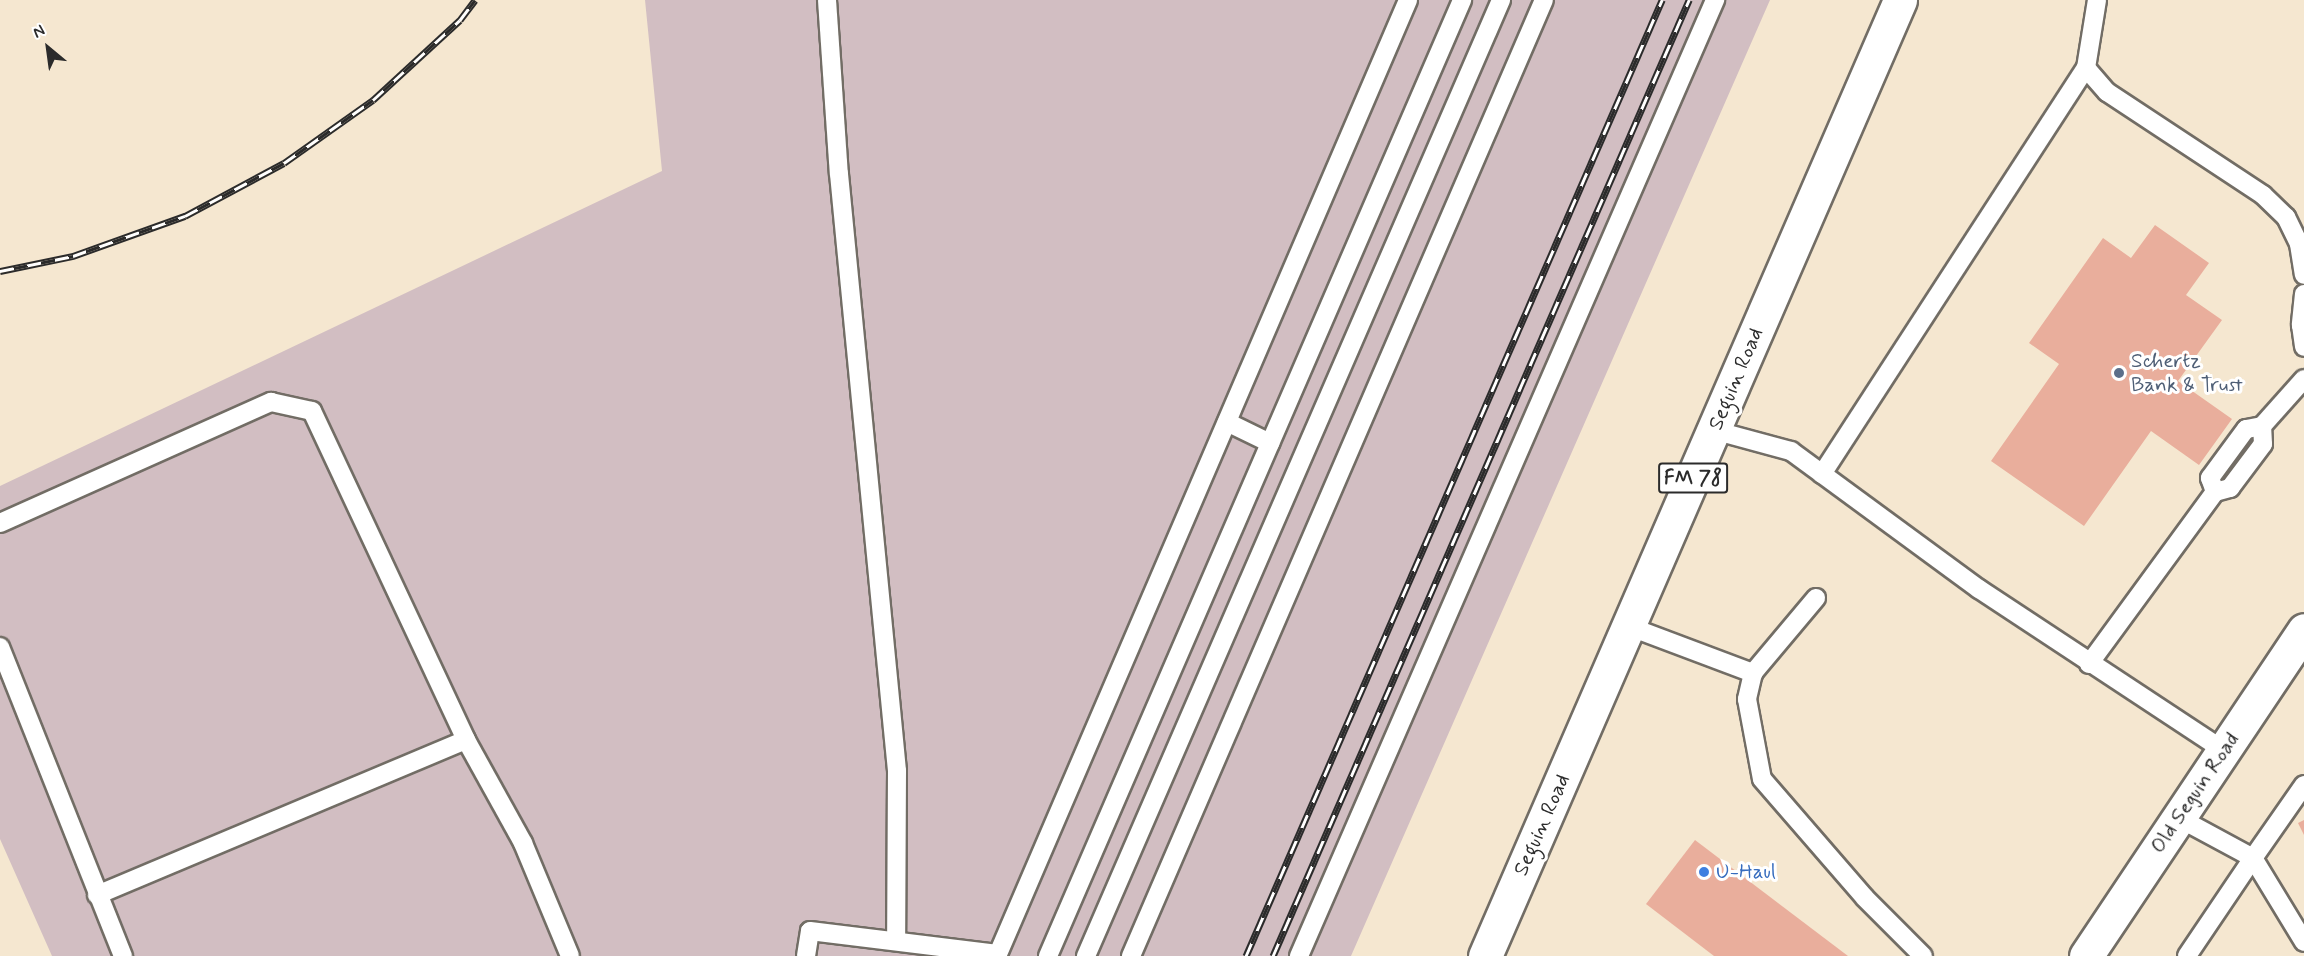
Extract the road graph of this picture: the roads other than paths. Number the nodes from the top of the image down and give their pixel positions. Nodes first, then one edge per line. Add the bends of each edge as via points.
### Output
1 (827, 0) edge
2 (1408, 0) edge
3 (1462, 0) edge
4 (1501, 0) edge
5 (1544, 0) edge
6 (1715, 0) edge
7 (1900, 0) edge
8 (2097, 0) edge
9 (2086, 68) junction
10 (2304, 275) edge
11 (2304, 294) edge
12 (2304, 347) edge
13 (2304, 379) edge
14 (1227, 422) junction
15 (1713, 430) junction
16 (1270, 443) junction
17 (1822, 474) junction
18 (0, 523) edge
19 (1816, 598) dead end
20 (1628, 626) junction
21 (2304, 630) edge
22 (0, 647) edge
23 (2089, 663) junction
24 (1753, 673) junction
25 (466, 740) junction
26 (2223, 750) junction
27 (2304, 785) edge
28 (2179, 818) junction
29 (2253, 858) junction
30 (97, 896) junction
31 (896, 941) junction
32 (2304, 942) edge
33 (123, 956) edge
34 (570, 956) edge
35 (806, 956) edge
36 (1048, 956) edge
37 (1086, 956) edge
38 (1131, 956) edge
39 (1299, 956) edge
40 (1485, 956) edge
41 (1923, 956) edge
42 (2086, 956) edge
43 (2187, 956) edge

1 - 31 lane via 838,174 897,771
2 - 14 lane
3 - 16 lane
4 - 37 lane
5 - 38 lane
6 - 39 lane
7 - 15 main road, Seguin Road / FM 78
8 - 9 lane
9 - 10 lane via 2107,92 2263,195 2286,216 2299,244
9 - 17 lane
11 - 12 lane
13 - 23 lane via 2262,426 2263,444 2230,488 2215,492
14 - 16 lane
14 - 31 lane via 998,954
15 - 17 lane via 1791,451
15 - 20 main road, Seguin Road / FM 78
16 - 36 lane
17 - 23 lane via 1979,589
18 - 25 lane via 271,402 312,411
19 - 24 lane
20 - 24 lane
20 - 40 main road, Seguin Road / FM 78
21 - 26 main road, Old Seguin Road
22 - 30 lane
23 - 26 lane
24 - 41 lane via 1747,699 1764,783 1865,898
25 - 30 lane
25 - 34 lane via 523,843
26 - 28 main road, Old Seguin Road
27 - 29 lane
28 - 29 lane
28 - 42 main road, Old Seguin Road
29 - 32 lane
29 - 43 lane
30 - 33 lane
31 - 35 lane via 810,931

